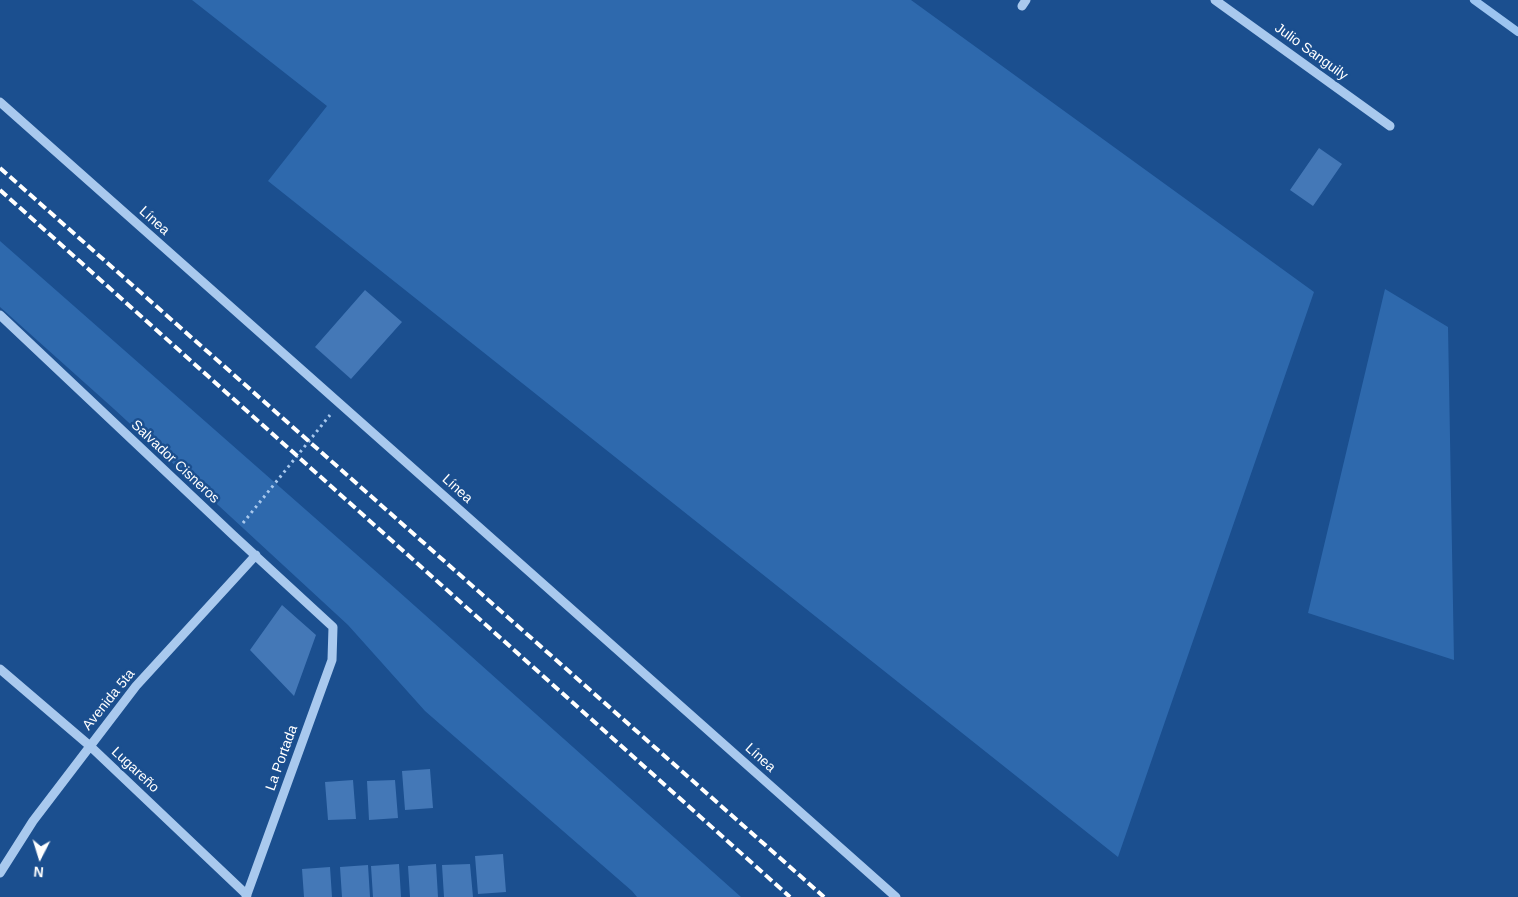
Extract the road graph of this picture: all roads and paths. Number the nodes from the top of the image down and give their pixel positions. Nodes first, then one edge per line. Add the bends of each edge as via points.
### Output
1 (1215, 0) edge
2 (0, 102) edge
3 (1390, 126) dead end
4 (0, 315) edge
5 (339, 403) junction
6 (233, 535) junction
7 (256, 555) junction
8 (333, 627) joint
9 (0, 669) edge
10 (90, 746) junction
11 (0, 873) edge
12 (247, 896) edge
13 (896, 897) edge

1 - 3 street, Julio Sanguily
2 - 5 street, Línea
4 - 6 street, Salvador Cisneros
5 - 6 path
5 - 13 street, Línea
6 - 7 street, Salvador Cisneros
7 - 8 street, Salvador Cisneros
7 - 10 street, Avenida 5ta via 136,686
8 - 12 street, La Portada via 332,660
9 - 10 street, Lugareño
10 - 11 street, Avenida 5ta via 33,821
10 - 12 street, Lugareño

